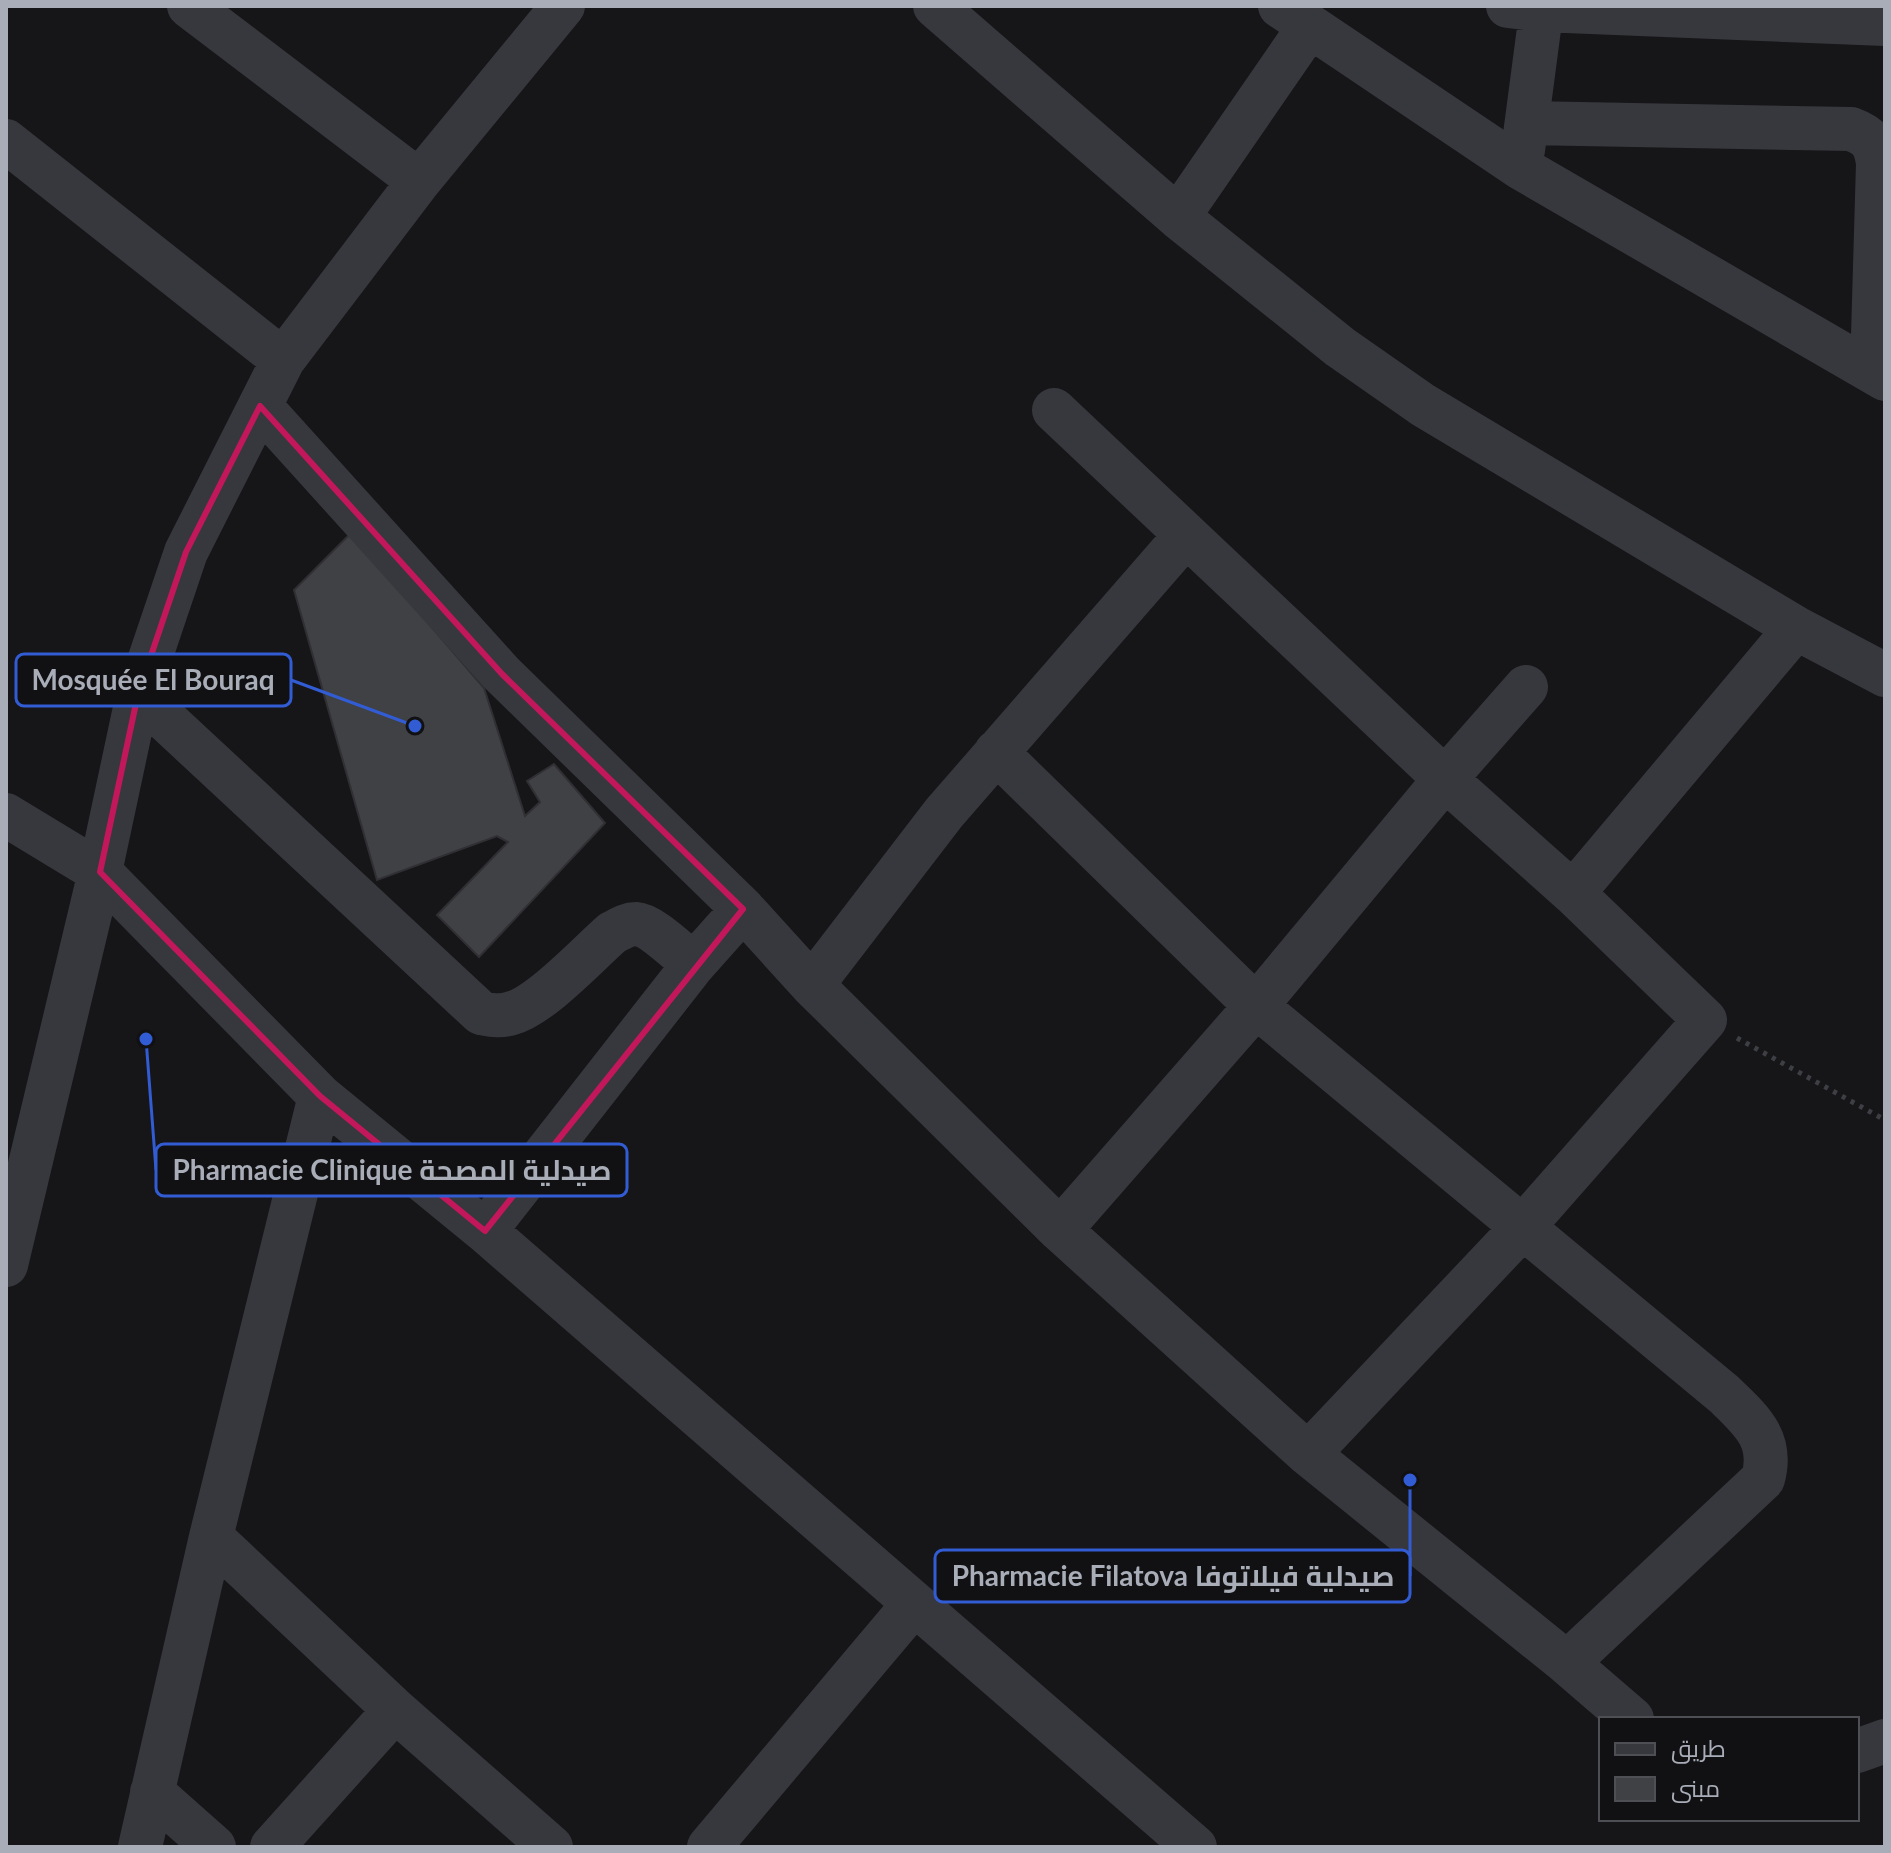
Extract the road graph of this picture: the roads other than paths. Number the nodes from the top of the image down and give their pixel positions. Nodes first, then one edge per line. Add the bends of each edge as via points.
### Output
1 (189, 6) edge
2 (563, 6) edge
3 (935, 6) edge
4 (1531, 7) edge
5 (1294, 16) edge
6 (1885, 24) edge
7 (1527, 123) junction
8 (7, 145) edge
9 (1521, 168) junction
10 (419, 181) junction
11 (1178, 217) junction
12 (283, 360) junction
13 (1878, 375) edge
14 (260, 406) junction
15 (1054, 410) dead end
16 (1186, 535) junction
17 (1796, 628) junction
18 (1885, 675) edge
19 (1526, 687) dead end
20 (138, 694) junction
21 (996, 752) junction
22 (1445, 779) junction
23 (6, 815) edge
24 (100, 872) junction
25 (1573, 893) junction
26 (743, 909) junction
27 (694, 964) junction
28 (812, 985) junction
29 (1256, 1006) junction
30 (320, 1096) junction
31 (1522, 1228) junction
32 (1060, 1230) junction
33 (485, 1231) junction
34 (6, 1265) edge
35 (1308, 1454) junction
36 (211, 1537) junction
37 (913, 1605) junction
38 (1567, 1663) junction
39 (395, 1710) junction
40 (1630, 1717) edge
41 (1885, 1741) edge
42 (1859, 1750) edge
43 (152, 1792) junction
44 (140, 1847) edge
45 (214, 1847) edge
46 (272, 1847) edge
47 (551, 1847) edge
48 (709, 1847) edge
49 (1195, 1847) edge

1 - 10 street
2 - 10 street
3 - 11 street
4 - 6 street
4 - 7 street
5 - 9 street
5 - 11 street
7 - 9 street
7 - 13 street via 1851,129 1865,134 1874,143 1878,163
8 - 12 street
9 - 13 street
10 - 12 street
11 - 17 street via 1340,347 1423,405
12 - 14 street
14 - 20 street via 186,552
14 - 26 street via 502,674
15 - 16 street
16 - 21 street
16 - 22 street
17 - 18 street
17 - 25 street
19 - 22 street
20 - 24 street
20 - 27 street via 481,1013 505,1015 531,1005 612,933 635,924 647,927
21 - 28 street
21 - 29 street
22 - 25 street
22 - 29 street
23 - 24 street
24 - 30 street
24 - 34 street
25 - 31 street via 1705,1020
26 - 27 street
26 - 28 street
27 - 33 street
28 - 32 street
29 - 31 street
29 - 32 street
30 - 33 street
30 - 36 street
31 - 35 street
31 - 38 street via 1724,1394 1761,1434 1766,1450 1763,1479 1751,1493
32 - 35 street
33 - 37 street
35 - 38 street
36 - 39 street
36 - 43 street
37 - 48 street
37 - 49 street
38 - 40 street
39 - 46 street
39 - 47 street
41 - 42 street
43 - 44 street
43 - 45 street

